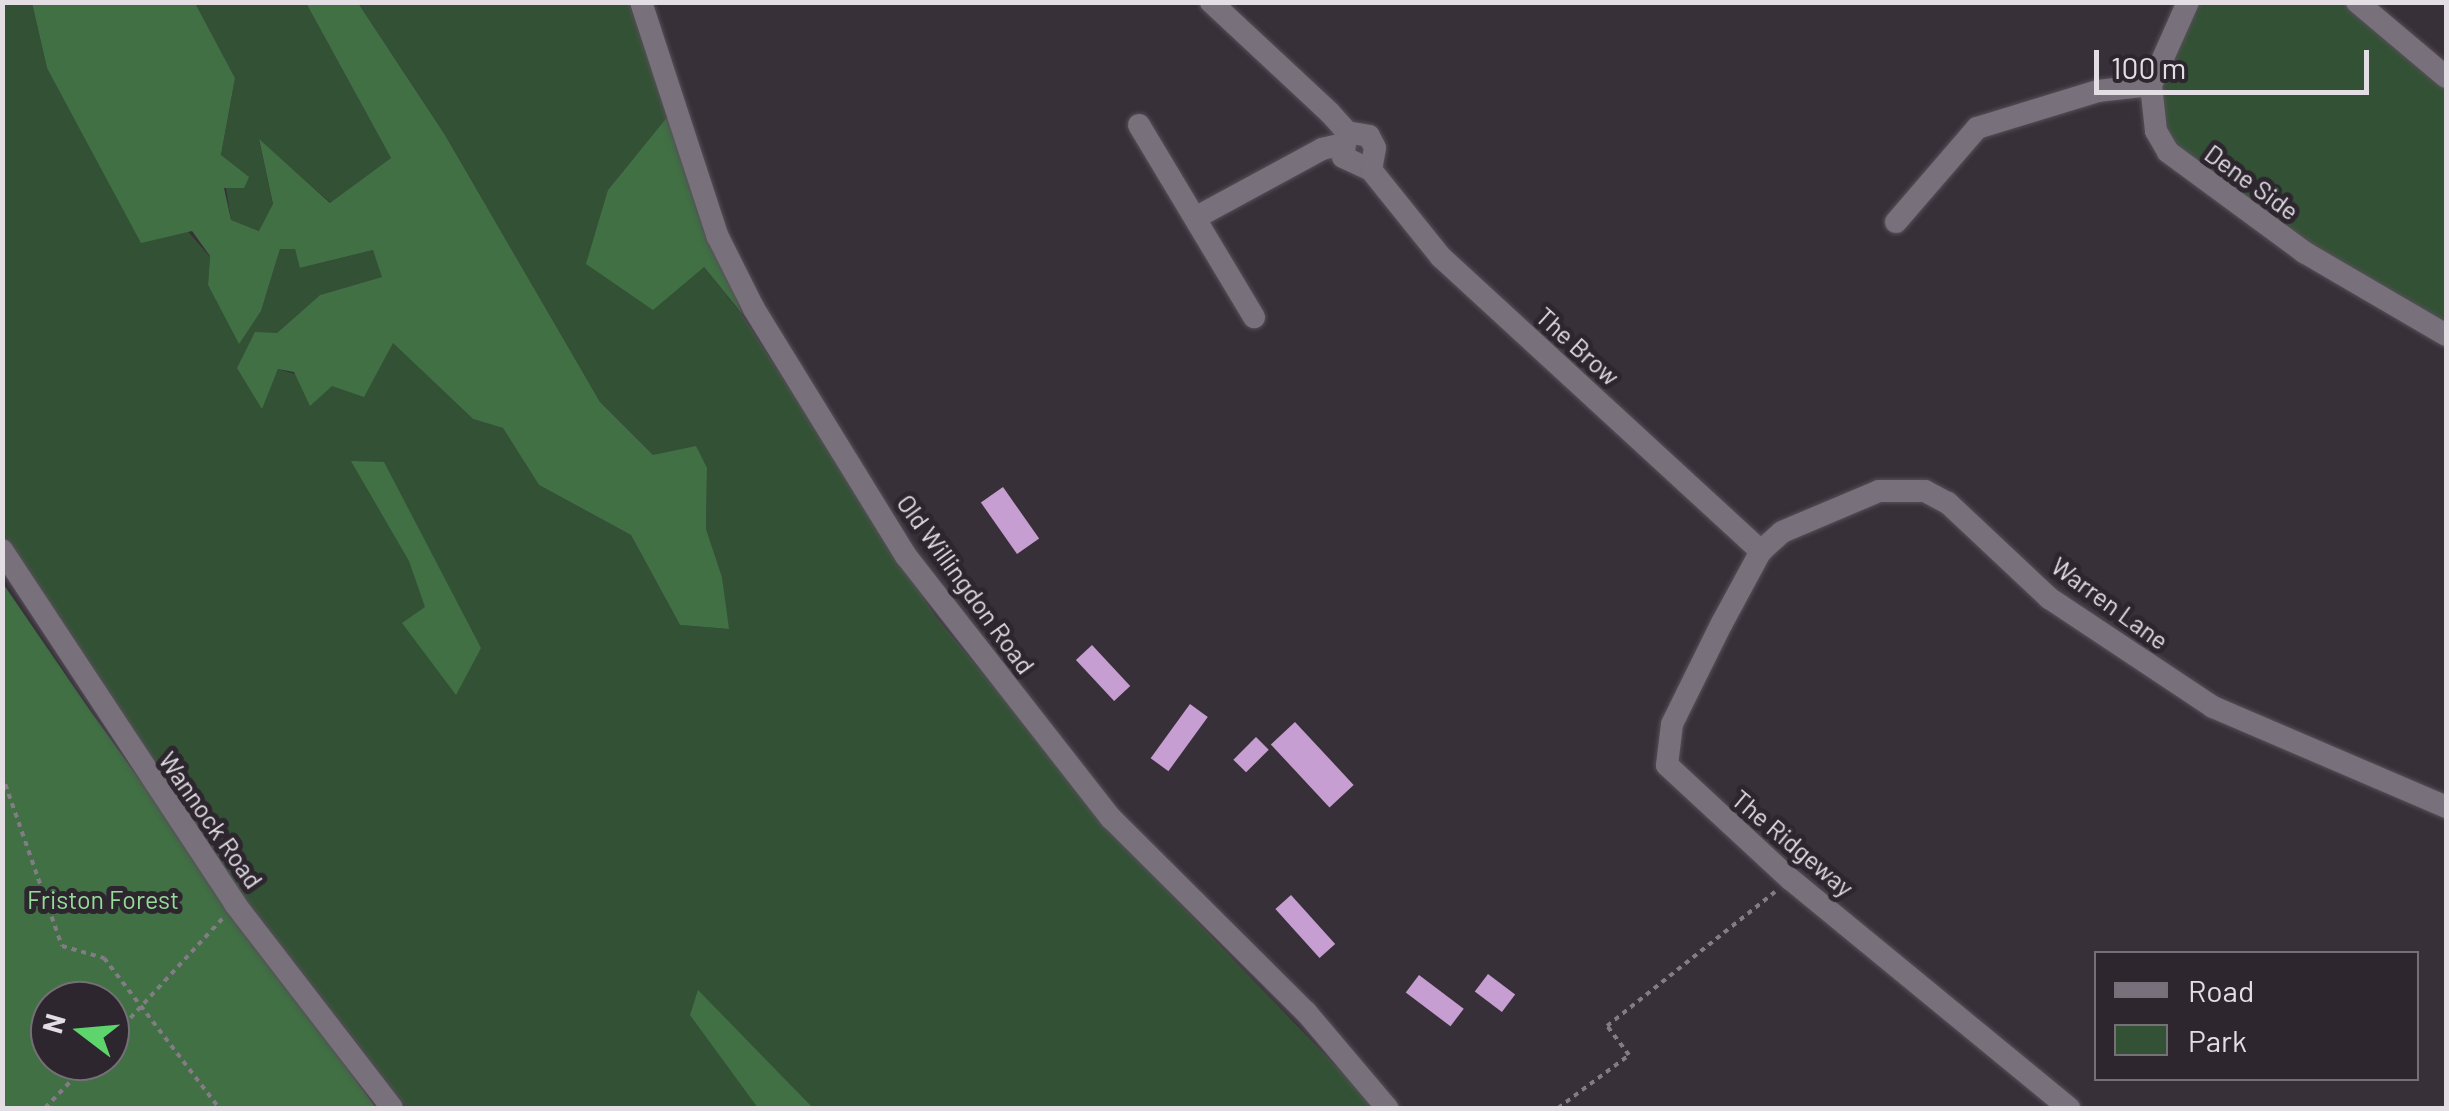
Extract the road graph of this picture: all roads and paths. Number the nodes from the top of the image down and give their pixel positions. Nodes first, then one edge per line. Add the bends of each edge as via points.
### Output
1 (640, 2) edge
2 (1211, 2) edge
3 (2188, 2) edge
4 (2358, 2) edge
5 (2446, 76) edge
6 (2151, 85) junction
7 (1139, 125) dead end
8 (1345, 138) junction
9 (1194, 218) junction
10 (1896, 222) dead end
11 (1254, 316) dead end
12 (2446, 335) edge
13 (2, 550) edge
14 (1760, 551) junction
15 (2, 775) edge
16 (2446, 807) edge
17 (1790, 880) junction
18 (235, 904) junction
19 (140, 1008) junction
20 (130, 1019) edge
21 (71, 1081) edge
22 (45, 1108) edge
23 (219, 1108) edge
24 (392, 1108) edge
25 (1387, 1108) edge
26 (1558, 1108) edge
27 (2070, 1108) edge

1 - 25 street, Old Willingdon Road via 718,237 754,309 906,556 1112,818 1306,1012
2 - 8 street, The Brow
3 - 6 street
4 - 5 street
6 - 10 street via 2098,91 1977,128
6 - 12 street, Dene Side via 2156,131 2194,176 2304,252
7 - 9 street
8 - 9 street
8 - 14 street, The Brow via 1343,157 1371,170 1441,257
9 - 11 street
13 - 18 street, Wannock Road
14 - 16 street, Warren Lane via 1810,516 1851,500 1904,486 1925,490 1948,502 2049,598 2213,707
14 - 17 street, The Ridgeway via 1672,724 1667,765
15 - 19 path via 62,946 104,958
17 - 26 path via 1607,1026 1628,1055
17 - 27 street, The Ridgeway
18 - 19 path
18 - 24 street, Wannock Road
19 - 20 path
19 - 23 path
21 - 22 path

